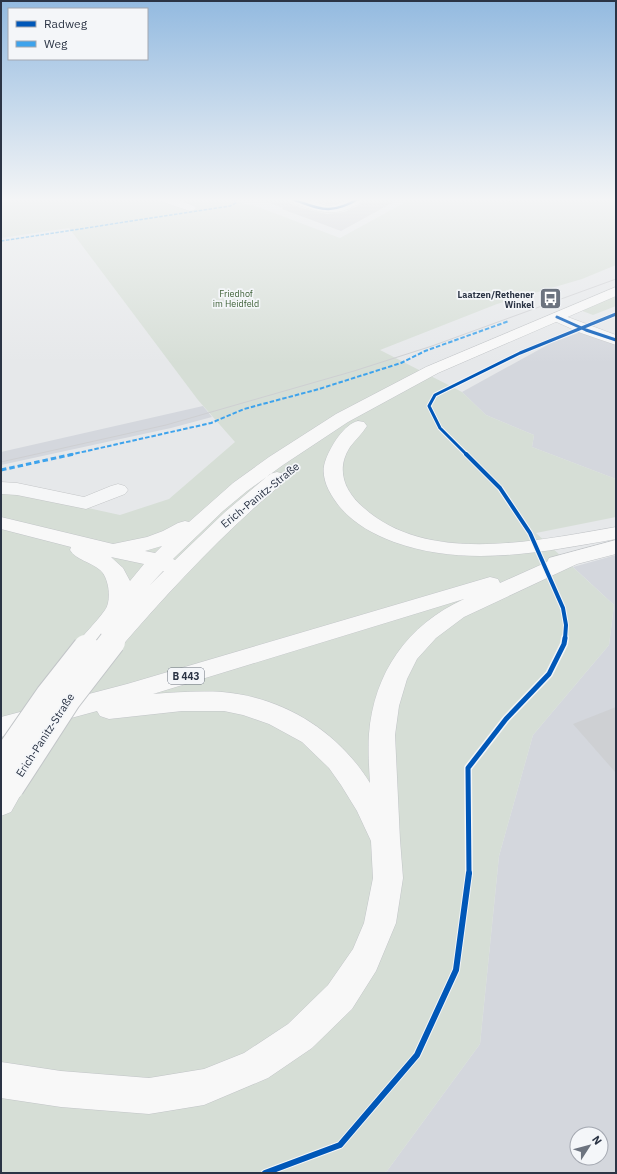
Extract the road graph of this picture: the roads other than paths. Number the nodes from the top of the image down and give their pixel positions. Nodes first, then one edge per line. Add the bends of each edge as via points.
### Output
1 (616, 291) edge
2 (616, 306) edge
3 (565, 320) junction
4 (616, 340) edge
5 (358, 426) junction
6 (1, 488) edge
7 (118, 490) dead end
8 (216, 507) junction
9 (1, 523) edge
10 (616, 534) edge
11 (49, 536) junction
12 (106, 548) junction
13 (616, 548) edge
14 (571, 559) junction
15 (168, 565) junction
16 (118, 610) junction
17 (44, 716) junction
18 (1, 727) edge
19 (4, 785) edge
20 (385, 840) junction
21 (1, 1080) edge

1 - 3 main road, Erich-Panitz-Straße
2 - 3 main road, Erich-Panitz-Straße
3 - 4 street
3 - 5 main road, Erich-Panitz-Straße via 535,339 447,377
3 - 8 main road, Erich-Panitz-Straße via 432,370 356,410 276,461
5 - 10 main road via 343,442 333,460 332,479 351,510 375,527 401,539 431,547 469,551 502,550
5 - 15 main road, Erich-Panitz-Straße via 284,472
6 - 7 street via 86,503
8 - 12 main road via 178,532 159,541 141,546
8 - 15 main road, Erich-Panitz-Straße
9 - 11 main road
11 - 12 main road
11 - 16 main road via 98,558 111,568 118,578
12 - 15 main road
13 - 14 main road, B 443
14 - 17 main road, B 443
14 - 20 main road via 456,612 428,632 408,654 395,679 386,706 382,735
15 - 16 main road, Erich-Panitz-Straße
15 - 19 main road, Erich-Panitz-Straße, bridge
16 - 19 main road, Erich-Panitz-Straße, bridge via 49,695
17 - 18 main road, B 443
17 - 20 main road via 130,706 207,701 241,705 277,715 313,737 338,760 365,797
20 - 21 main road via 388,878 380,923 365,960 340,998 300,1036 256,1066 204,1087 149,1096 61,1089

